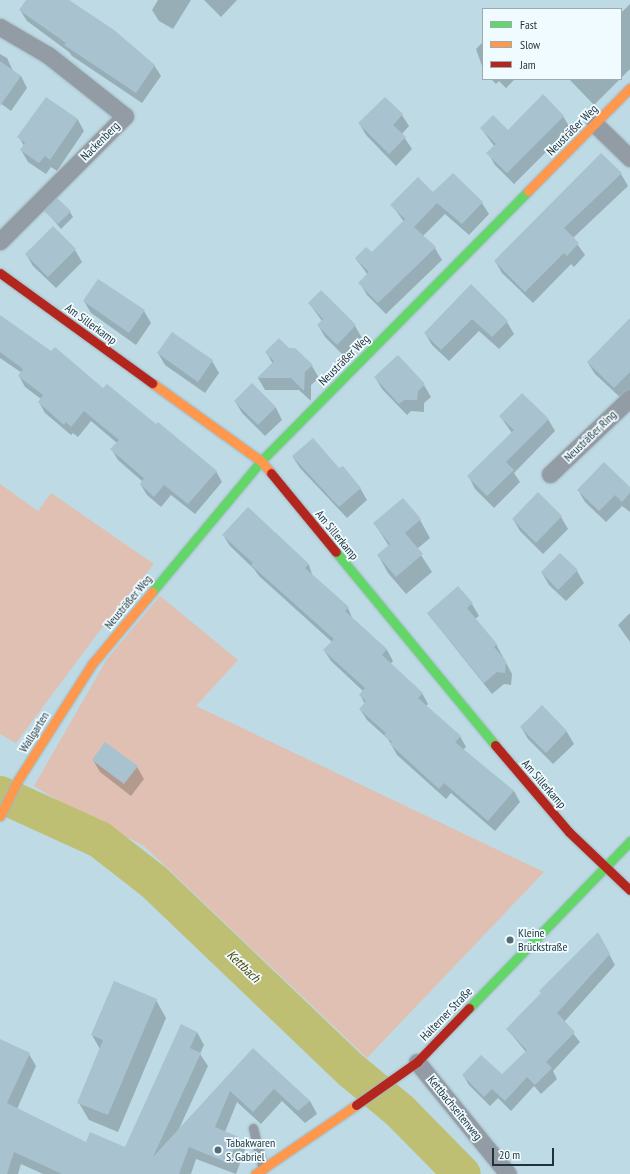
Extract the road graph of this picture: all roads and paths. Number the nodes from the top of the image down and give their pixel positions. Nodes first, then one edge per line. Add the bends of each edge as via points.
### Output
1 (0, 27) edge
2 (630, 88) edge
3 (595, 124) junction
4 (630, 158) edge
5 (0, 241) edge
6 (0, 273) edge
7 (630, 398) edge
8 (261, 461) junction
9 (550, 474) dead end
10 (92, 664) joint
11 (0, 816) edge
12 (630, 841) edge
13 (606, 866) junction
14 (630, 890) edge
15 (417, 1062) junction
16 (252, 1128) dead end
17 (259, 1172) edge
18 (508, 1174) edge

1 - 5 street, Nackenberg via 48,55 125,116
2 - 3 street, Neusträßer Weg
3 - 4 street
3 - 8 street, Neusträßer Weg
6 - 8 street, Am Sillerkamp
7 - 9 street, Neusträßer Ring
8 - 10 street, Neusträßer Weg
8 - 13 street, Am Sillerkamp via 478,726 569,832
10 - 11 street, Wallgarten via 18,780
12 - 13 street, Halterner Straße
13 - 14 street, Am Sillerkamp
13 - 15 street, Halterner Straße
15 - 17 street, Halterner Straße via 362,1103
15 - 18 street, Kettbachseitenweg
16 - 17 lane

